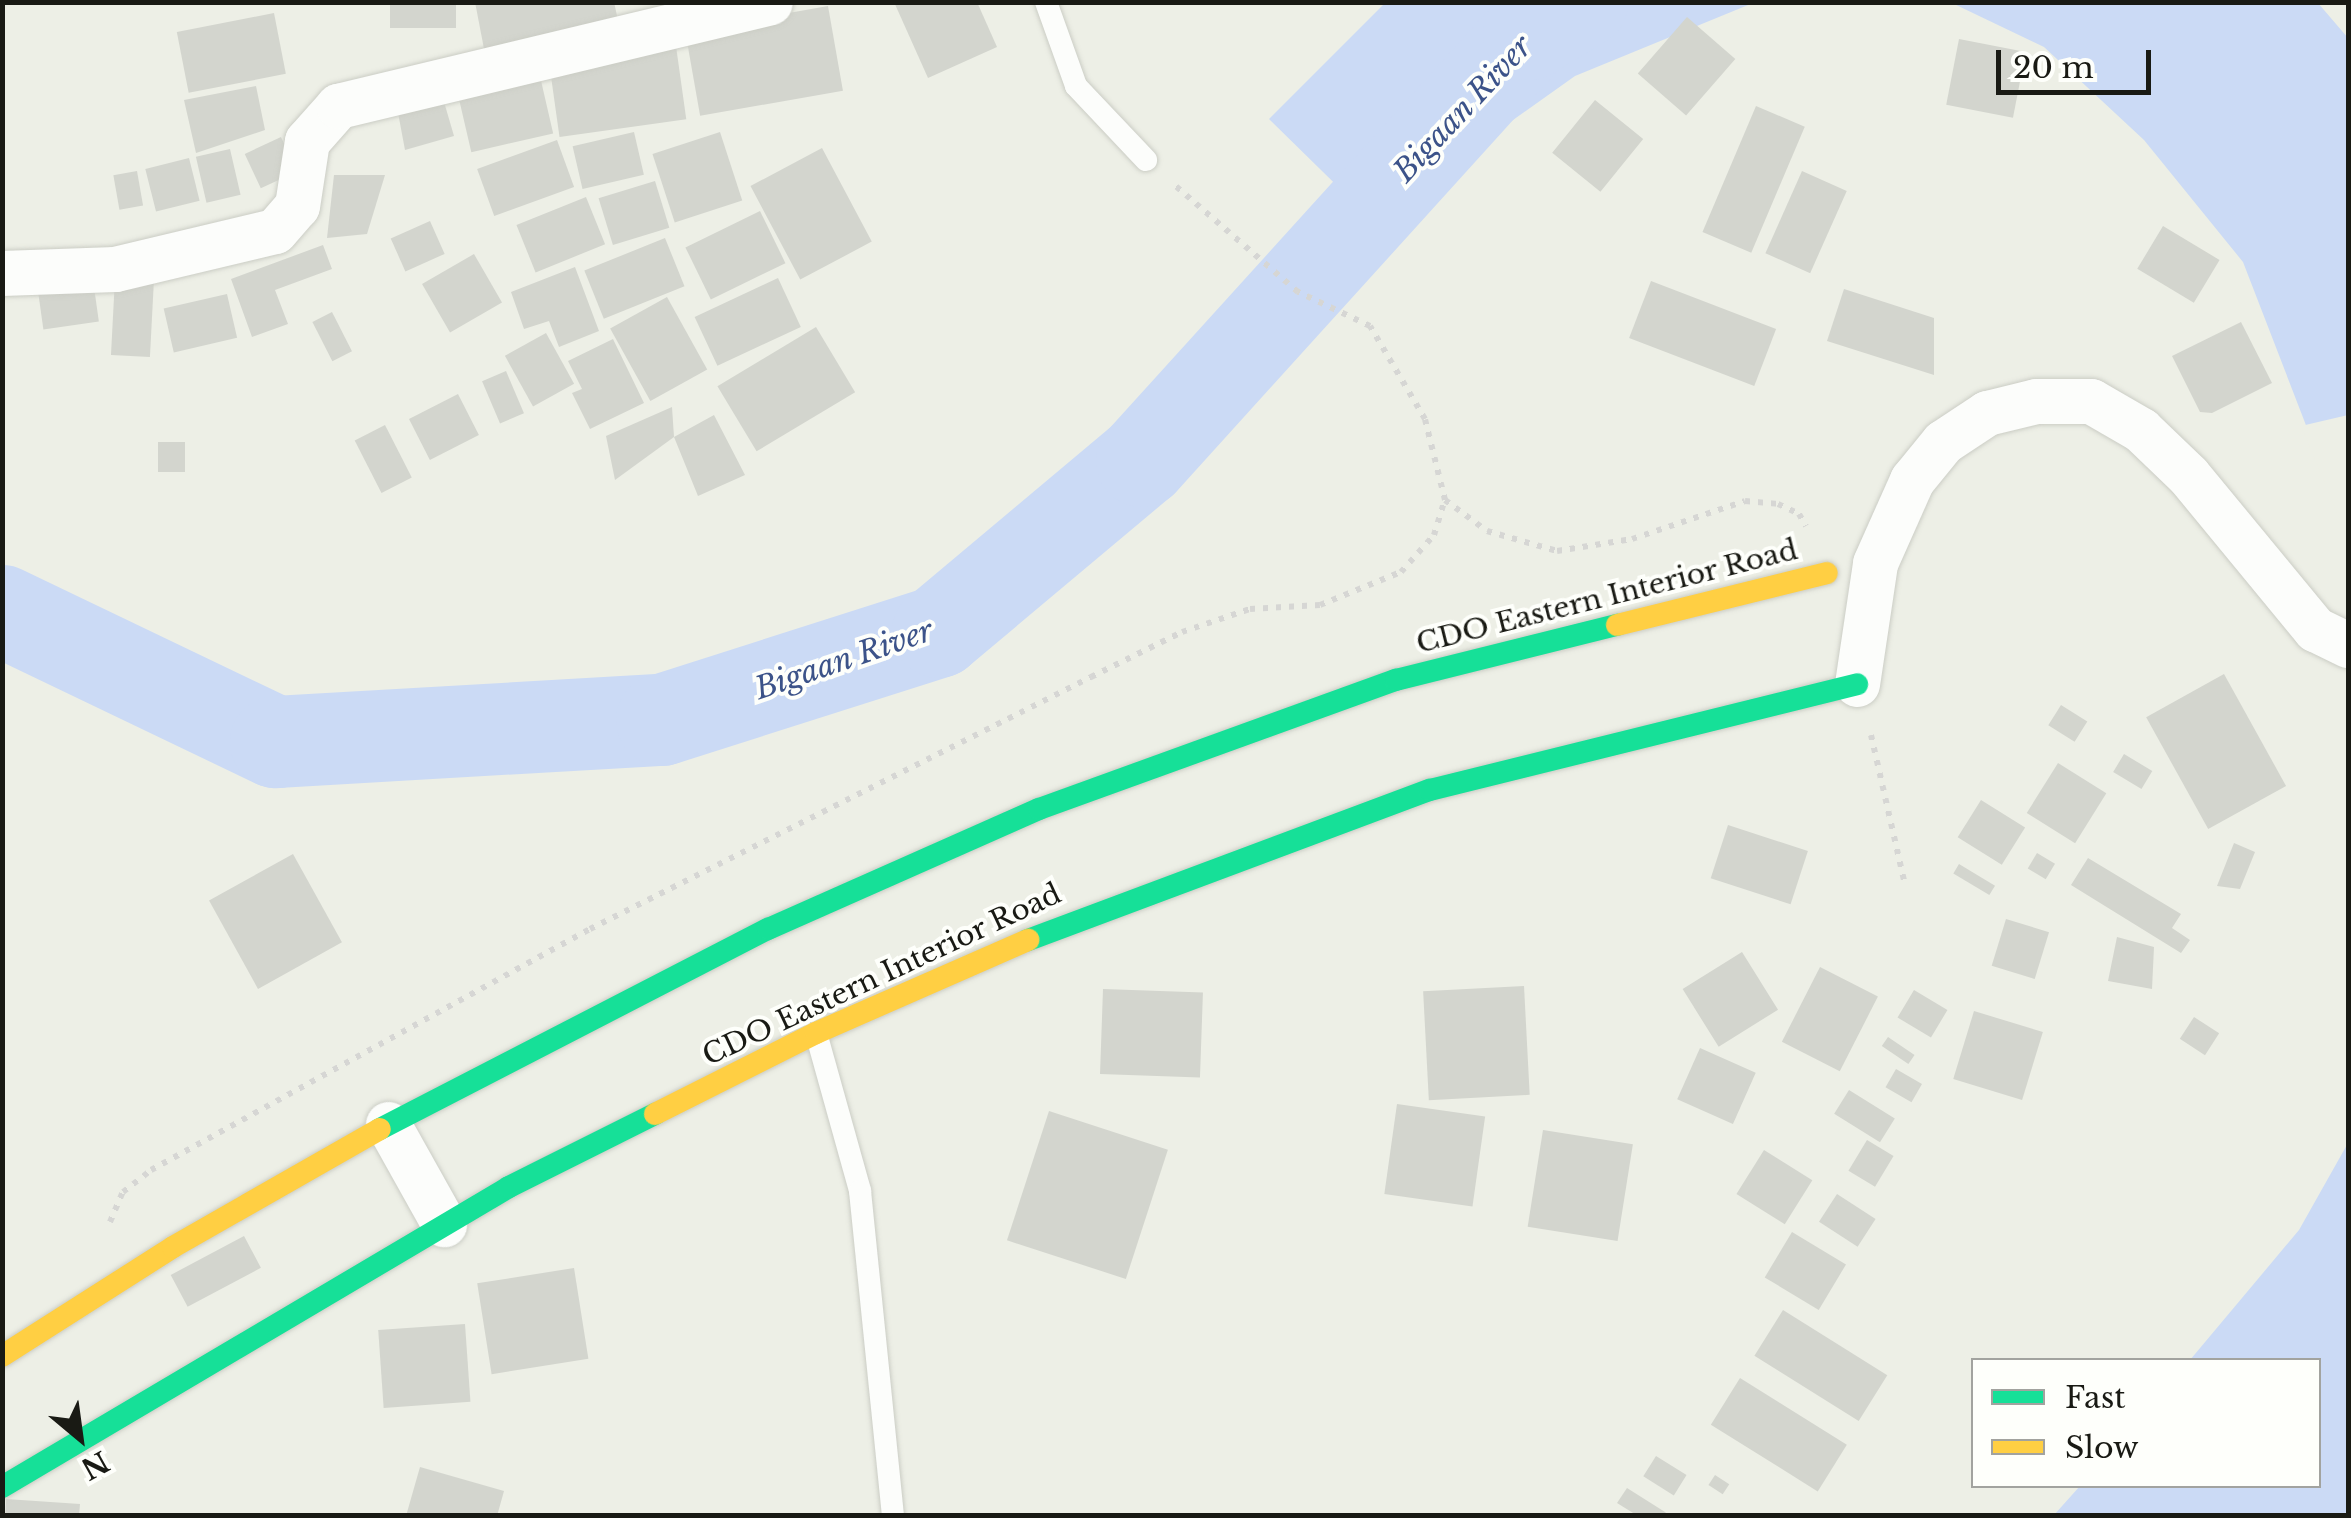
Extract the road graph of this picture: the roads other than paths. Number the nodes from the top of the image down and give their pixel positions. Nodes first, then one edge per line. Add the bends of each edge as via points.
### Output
1 (770, 2) edge
2 (1046, 2) edge
3 (1146, 160) road end
4 (2, 274) edge
5 (1827, 573) road end
6 (2348, 645) edge
7 (1857, 684) joint
8 (816, 1033) junction
9 (388, 1124) junction
10 (444, 1224) junction
11 (2, 1356) edge
12 (2, 1488) edge
13 (893, 1516) edge

1 - 4 street via 338,106 306,141 297,206 275,232 114,269
2 - 3 lane via 1076,86
5 - 9 main road, CDO Eastern Interior Road via 1396,680 1039,809 768,929
6 - 7 street via 2315,629 2188,475 2140,430 2090,402 2036,400 1986,413 1943,442 1912,480 1875,563
7 - 8 main road, CDO Eastern Interior Road via 1430,790 1080,917
8 - 10 main road, CDO Eastern Interior Road
8 - 13 lane via 860,1191
9 - 10 street
9 - 11 main road, CDO Eastern Interior Road via 173,1247
10 - 12 main road, CDO Eastern Interior Road

